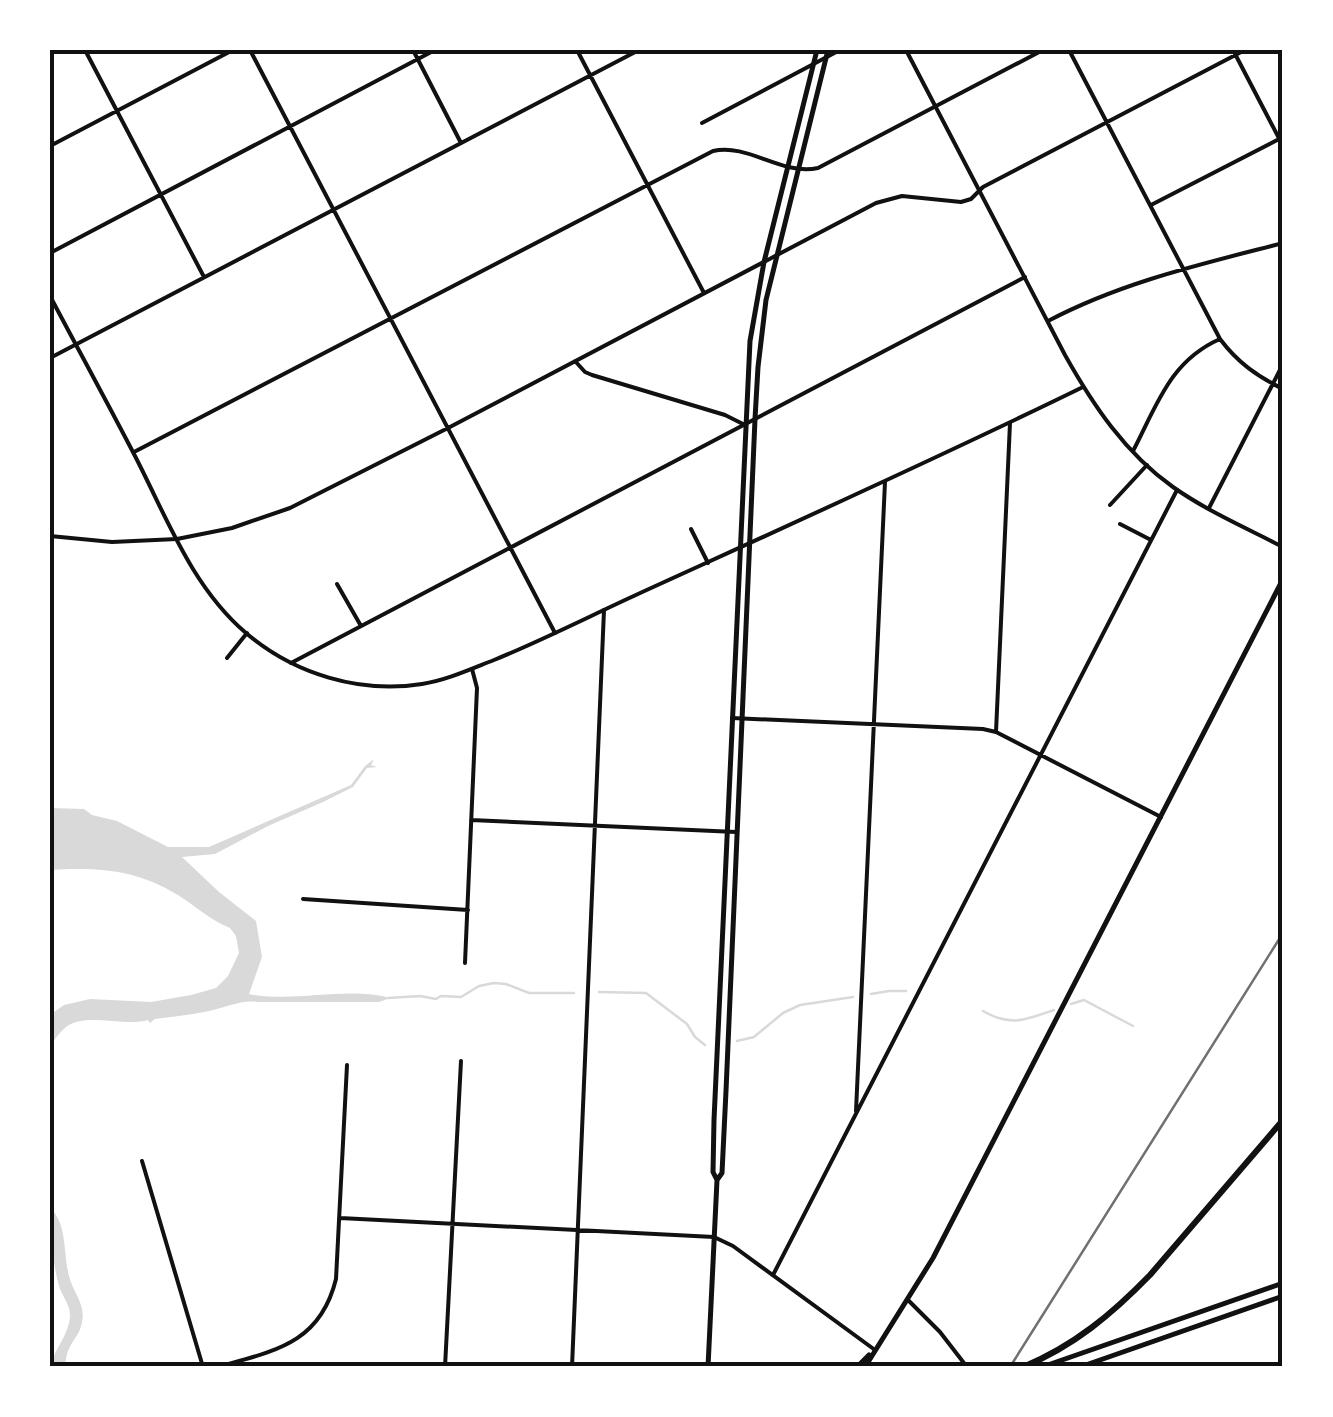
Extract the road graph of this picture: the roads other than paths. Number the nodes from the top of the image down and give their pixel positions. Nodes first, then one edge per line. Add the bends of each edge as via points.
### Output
1 (85, 50) edge
2 (233, 50) edge
3 (250, 50) edge
4 (413, 50) edge
5 (436, 50) edge
6 (577, 50) edge
7 (639, 50) edge
8 (817, 50) edge
9 (840, 50) edge
10 (906, 50) edge
11 (1043, 50) edge
12 (1070, 50) edge
13 (1245, 50) edge
14 (828, 53) edge
15 (1234, 53) edge
16 (418, 59) junction
17 (814, 64) junction
18 (590, 76) junction
19 (935, 106) junction
20 (117, 111) junction
21 (1108, 122) junction
22 (702, 123) dead end
23 (289, 127) junction
24 (1281, 138) edge
25 (461, 143) junction
26 (50, 146) edge
27 (1283, 146) edge
28 (788, 166) junction
29 (798, 169) junction
30 (647, 184) junction
31 (979, 190) junction
32 (162, 194) junction
33 (1151, 205) junction
34 (332, 210) junction
35 (1283, 243) edge
36 (50, 252) edge
37 (777, 255) junction
38 (764, 262) junction
39 (1184, 269) junction
40 (1025, 277) junction
41 (204, 278) junction
42 (704, 294) junction
43 (50, 296) edge
44 (390, 319) junction
45 (1048, 321) junction
46 (1220, 339) junction
47 (76, 344) junction
48 (50, 358) edge
49 (574, 361) junction
50 (1283, 364) edge
51 (1273, 384) junction
52 (1083, 387) junction
53 (1283, 390) edge
54 (756, 419) junction
55 (1010, 422) junction
56 (745, 425) junction
57 (448, 428) junction
58 (1133, 451) junction
59 (134, 453) junction
60 (1147, 465) junction
61 (885, 482) junction
62 (1177, 490) junction
63 (1110, 505) dead end
64 (1209, 508) junction
65 (1120, 524) dead end
66 (691, 529) dead end
67 (50, 536) edge
68 (177, 539) junction
69 (1152, 540) junction
70 (751, 543) junction
71 (1283, 547) edge
72 (510, 548) junction
73 (739, 548) junction
74 (708, 563) junction
75 (1283, 579) edge
76 (338, 584) dead end
77 (604, 610) junction
78 (360, 626) junction
79 (555, 633) junction
80 (247, 634) junction
81 (226, 658) dead end
82 (291, 662) junction
83 (472, 669) junction
84 (732, 718) junction
85 (743, 718) junction
86 (873, 724) junction
87 (996, 732) junction
88 (1042, 756) junction
89 (1161, 816) junction
90 (472, 820) junction
91 (596, 826) junction
92 (727, 832) junction
93 (738, 832) junction
94 (303, 898) dead end
95 (468, 910) junction
96 (464, 964) dead end
97 (461, 1061) dead end
98 (348, 1065) dead end
99 (716, 1090) junction
100 (726, 1091) junction
101 (856, 1116) junction
102 (1283, 1120) edge
103 (142, 1161) dead end
104 (717, 1180) junction
105 (340, 1218) junction
106 (454, 1224) junction
107 (578, 1230) junction
108 (714, 1237) junction
109 (773, 1276) junction
110 (1283, 1282) edge
111 (1283, 1296) edge
112 (909, 1301) junction
113 (875, 1350) junction
114 (203, 1367) edge
115 (218, 1367) edge
116 (446, 1367) edge
117 (572, 1367) edge
118 (708, 1367) edge
119 (861, 1367) edge
120 (967, 1367) edge
121 (1023, 1367) edge
122 (1042, 1367) edge
123 (1080, 1367) edge

1 - 20 street
2 - 20 street
3 - 23 street
4 - 16 street
5 - 16 street
6 - 18 street
7 - 18 street
8 - 17 main road
9 - 14 street
10 - 19 street
11 - 19 street
12 - 21 street
13 - 15 street
14 - 17 street
14 - 29 main road
15 - 21 street
15 - 24 street
16 - 23 street
16 - 25 street
17 - 22 street
17 - 28 main road
18 - 25 street
18 - 30 street
19 - 29 street via 818,168
19 - 31 street
20 - 26 street
20 - 32 street
21 - 31 street
21 - 33 street
23 - 32 street
23 - 34 street
24 - 27 street
24 - 33 street
25 - 34 street
28 - 29 street
28 - 30 street via 721,149
28 - 38 main road
29 - 37 main road
30 - 42 street
30 - 44 street
31 - 37 street via 960,202 885,199
31 - 40 street
32 - 36 street
32 - 41 street
33 - 39 street
34 - 41 street
34 - 44 street
35 - 39 street
37 - 38 street
37 - 54 main road via 761,334
38 - 42 street
38 - 56 main road
39 - 45 street via 1107,293
39 - 46 street
40 - 45 street
40 - 54 street
41 - 47 street
42 - 49 street
43 - 47 street
44 - 57 street
44 - 59 street
45 - 52 street
46 - 51 street via 1239,362
46 - 58 street via 1178,369
47 - 48 street
47 - 59 street
49 - 56 street via 592,375
49 - 57 street
50 - 51 street
51 - 53 street
51 - 64 street
52 - 55 street
52 - 58 street
54 - 56 street
54 - 70 main road
55 - 61 street
55 - 87 street
56 - 72 street
56 - 73 main road
57 - 68 street via 290,508
57 - 72 street
58 - 60 street
59 - 68 street
60 - 62 street
60 - 63 street
61 - 70 street
61 - 86 street
62 - 64 street
62 - 69 street
64 - 71 street
65 - 69 street
66 - 74 street
67 - 68 street
68 - 80 street via 209,594
69 - 88 street
70 - 73 street
70 - 85 main road
72 - 78 street
72 - 79 street
73 - 74 street
73 - 84 main road
74 - 77 street
75 - 89 main road
76 - 78 street
77 - 79 street
77 - 91 street
78 - 82 street
79 - 83 street
80 - 81 street
80 - 82 street
82 - 83 street via 334,679 387,686
83 - 90 street via 478,688
84 - 85 street
84 - 92 main road
85 - 86 street
85 - 93 main road
86 - 87 street
86 - 101 street
87 - 88 street
88 - 89 street
88 - 101 street
89 - 112 main road
90 - 91 street
90 - 95 street
91 - 92 street
91 - 107 street
92 - 93 street
92 - 99 main road
93 - 100 main road
94 - 95 street
95 - 96 street
97 - 106 street
98 - 105 street
99 - 100 main road
99 - 104 main road
100 - 104 main road
101 - 109 street
102 - 121 highway via 1127,1299 1083,1336
103 - 114 street
104 - 108 main road
105 - 106 street
105 - 115 street via 333,1291 312,1326 282,1348
106 - 107 street
106 - 116 street
107 - 108 street
107 - 117 street
108 - 109 street
108 - 118 main road
109 - 113 street
110 - 122 main road
111 - 123 main road
112 - 113 main road
112 - 120 street
113 - 119 main road

